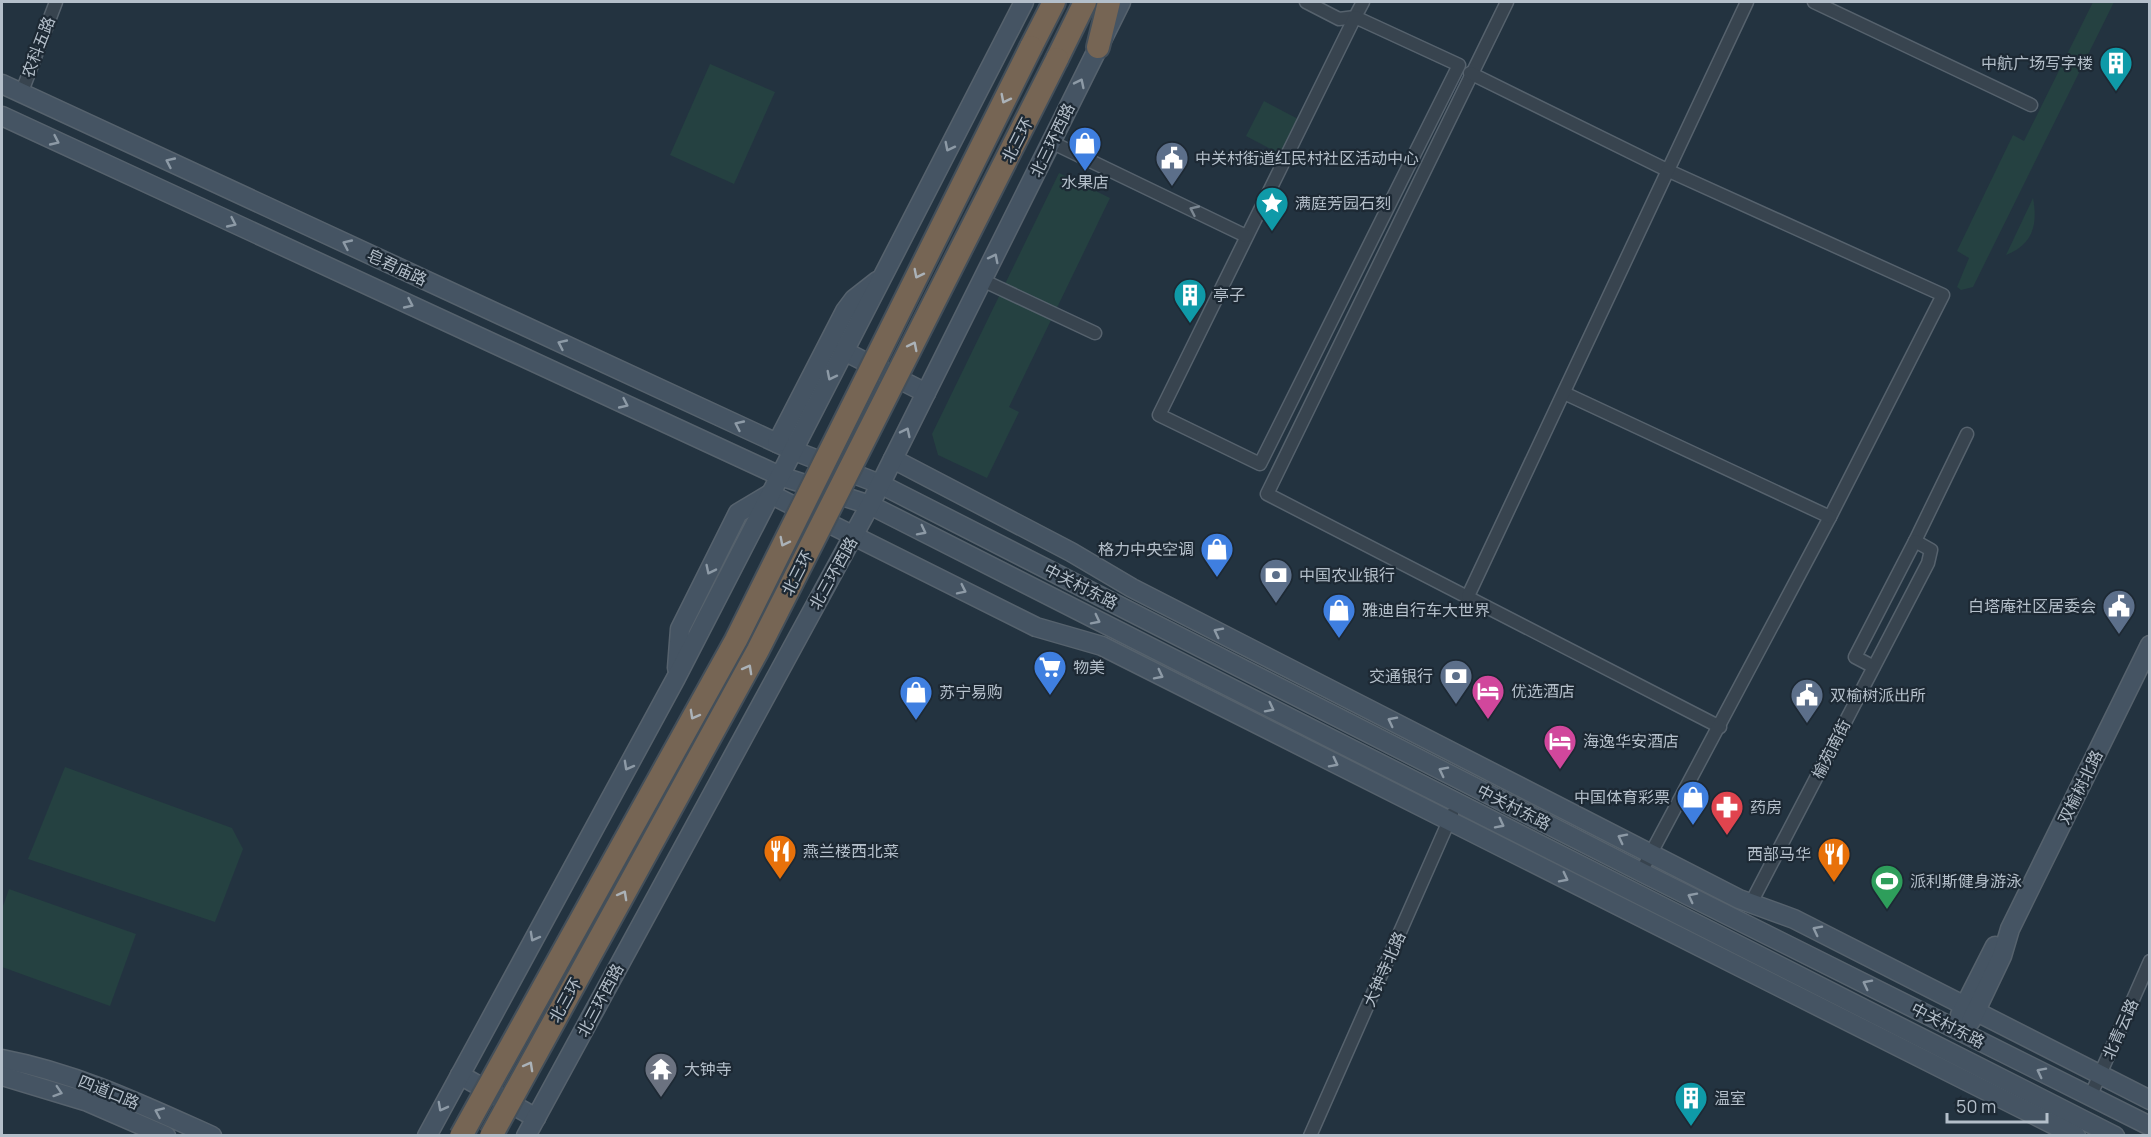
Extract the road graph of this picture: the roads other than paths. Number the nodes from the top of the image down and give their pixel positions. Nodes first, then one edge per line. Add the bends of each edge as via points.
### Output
1 (56, 2) edge
2 (1024, 2) edge
3 (1054, 2) edge
4 (1085, 2) edge
5 (1109, 2) edge
6 (1121, 2) edge
7 (1306, 2) edge
8 (1363, 2) edge
9 (1507, 2) edge
10 (1747, 2) edge
11 (1814, 2) edge
12 (1355, 17) junction
13 (1098, 47) junction
14 (1470, 73) junction
15 (2, 84) edge
16 (21, 93) junction
17 (2031, 105) dead end
18 (2, 116) edge
19 (1051, 142) junction
20 (1669, 171) junction
21 (1246, 236) junction
22 (881, 278) junction
23 (982, 280) junction
24 (1095, 333) dead end
25 (844, 351) junction
26 (886, 372) junction
27 (926, 393) junction
28 (1564, 393) junction
29 (1967, 434) dead end
30 (784, 446) junction
31 (893, 459) junction
32 (837, 468) junction
33 (780, 476) junction
34 (880, 484) junction
35 (825, 491) junction
36 (770, 494) junction
37 (870, 505) junction
38 (813, 516) junction
39 (1830, 517) junction
40 (853, 536) junction
41 (1915, 541) junction
42 (1468, 596) junction
43 (2150, 645) edge
44 (1874, 667) junction
45 (1720, 727) junction
46 (1457, 802) junction
47 (1449, 821) junction
48 (1651, 853) junction
49 (1641, 872) junction
50 (1751, 903) junction
51 (2150, 961) edge
52 (1970, 1009) junction
53 (1960, 1031) junction
54 (2, 1059) edge
55 (460, 1075) junction
56 (2100, 1075) junction
57 (2, 1076) edge
58 (2090, 1096) junction
59 (2150, 1100) edge
60 (536, 1118) junction
61 (2150, 1126) edge
62 (166, 1136) edge
63 (212, 1136) edge
64 (427, 1136) edge
65 (461, 1136) edge
66 (491, 1136) edge
67 (526, 1136) edge
68 (1310, 1136) edge
69 (2076, 1136) edge
70 (2115, 1136) edge

1 - 16 street, 农科五路
2 -> 22 street
3 -> 65 highway, 北三环, bridge via 736,640
66 -> 4 highway, 北三环, bridge via 758,650
5 - 13 highway
6 - 13 street, 北三环西路
7 - 12 street via 1339,19
8 - 12 street
9 - 14 street
10 - 20 street
11 - 17 street
12 - 21 street
12 - 21 street via 1459,65 1260,464 1159,416
19 -> 13 street, 北三环西路
14 - 20 street
14 - 42 street via 1267,494
15 - 16 street, 皂君庙路
30 -> 16 street, 皂君庙路
18 -> 33 street, 皂君庙路
21 -> 19 street
23 -> 19 street, 北三环西路
20 - 28 street
20 - 39 street via 1943,295
22 - 25 street
22 - 30 street via 845,310
23 - 24 street
23 - 27 street, 北三环西路
25 - 26 street
25 -> 30 street
26 - 27 street
26 - 32 street
31 -> 27 street, 北三环西路
28 - 39 street
28 - 42 street
29 - 41 street
30 - 32 street, 皂君庙路
30 - 33 street
31 - 34 street, 北三环西路
48 -> 31 street, 中关村东路 via 1132,588
32 - 34 street, 中关村东路
32 - 35 street
33 - 35 street, 皂君庙路
33 - 36 street
34 - 37 street, 北三环西路
49 -> 34 street, 中关村东路
35 - 37 street, 中关村东路
35 - 38 street
36 - 38 street
36 -> 55 street via 738,513 680,630 676,678
37 - 40 street, 北三环西路
37 -> 46 street, 中关村东路
38 - 40 street
39 - 45 street
40 -> 47 street via 1036,627 1102,646
40 - 60 street, 北三环西路
41 - 44 street, 榆苑南街 via 1931,550 1928,563
41 - 44 street via 1855,657
42 - 45 street
43 - 52 street, 双榆树北路 via 2010,929 2002,956
44 - 50 street, 榆苑南街
45 - 48 street
46 - 47 street, 大钟寺北路
46 -> 70 street, 中关村东路
47 - 68 street, 大钟寺北路
47 -> 69 street
48 - 49 street
48 - 50 street, 中关村东路
53 -> 49 street, 中关村东路
52 -> 50 street, 中关村东路 via 1794,919
51 - 56 street, 北青云路
52 - 53 street, 双榆树北路
52 - 56 street, 中关村东路
58 -> 53 street, 中关村东路
63 -> 54 street, 四道口路 via 96,1085
55 - 60 street
55 -> 64 street
56 - 58 street, 北青云路
56 - 59 street, 中关村东路
57 -> 62 street, 四道口路 via 88,1102
58 - 61 street, 中关村东路
60 - 67 street, 北三环西路

